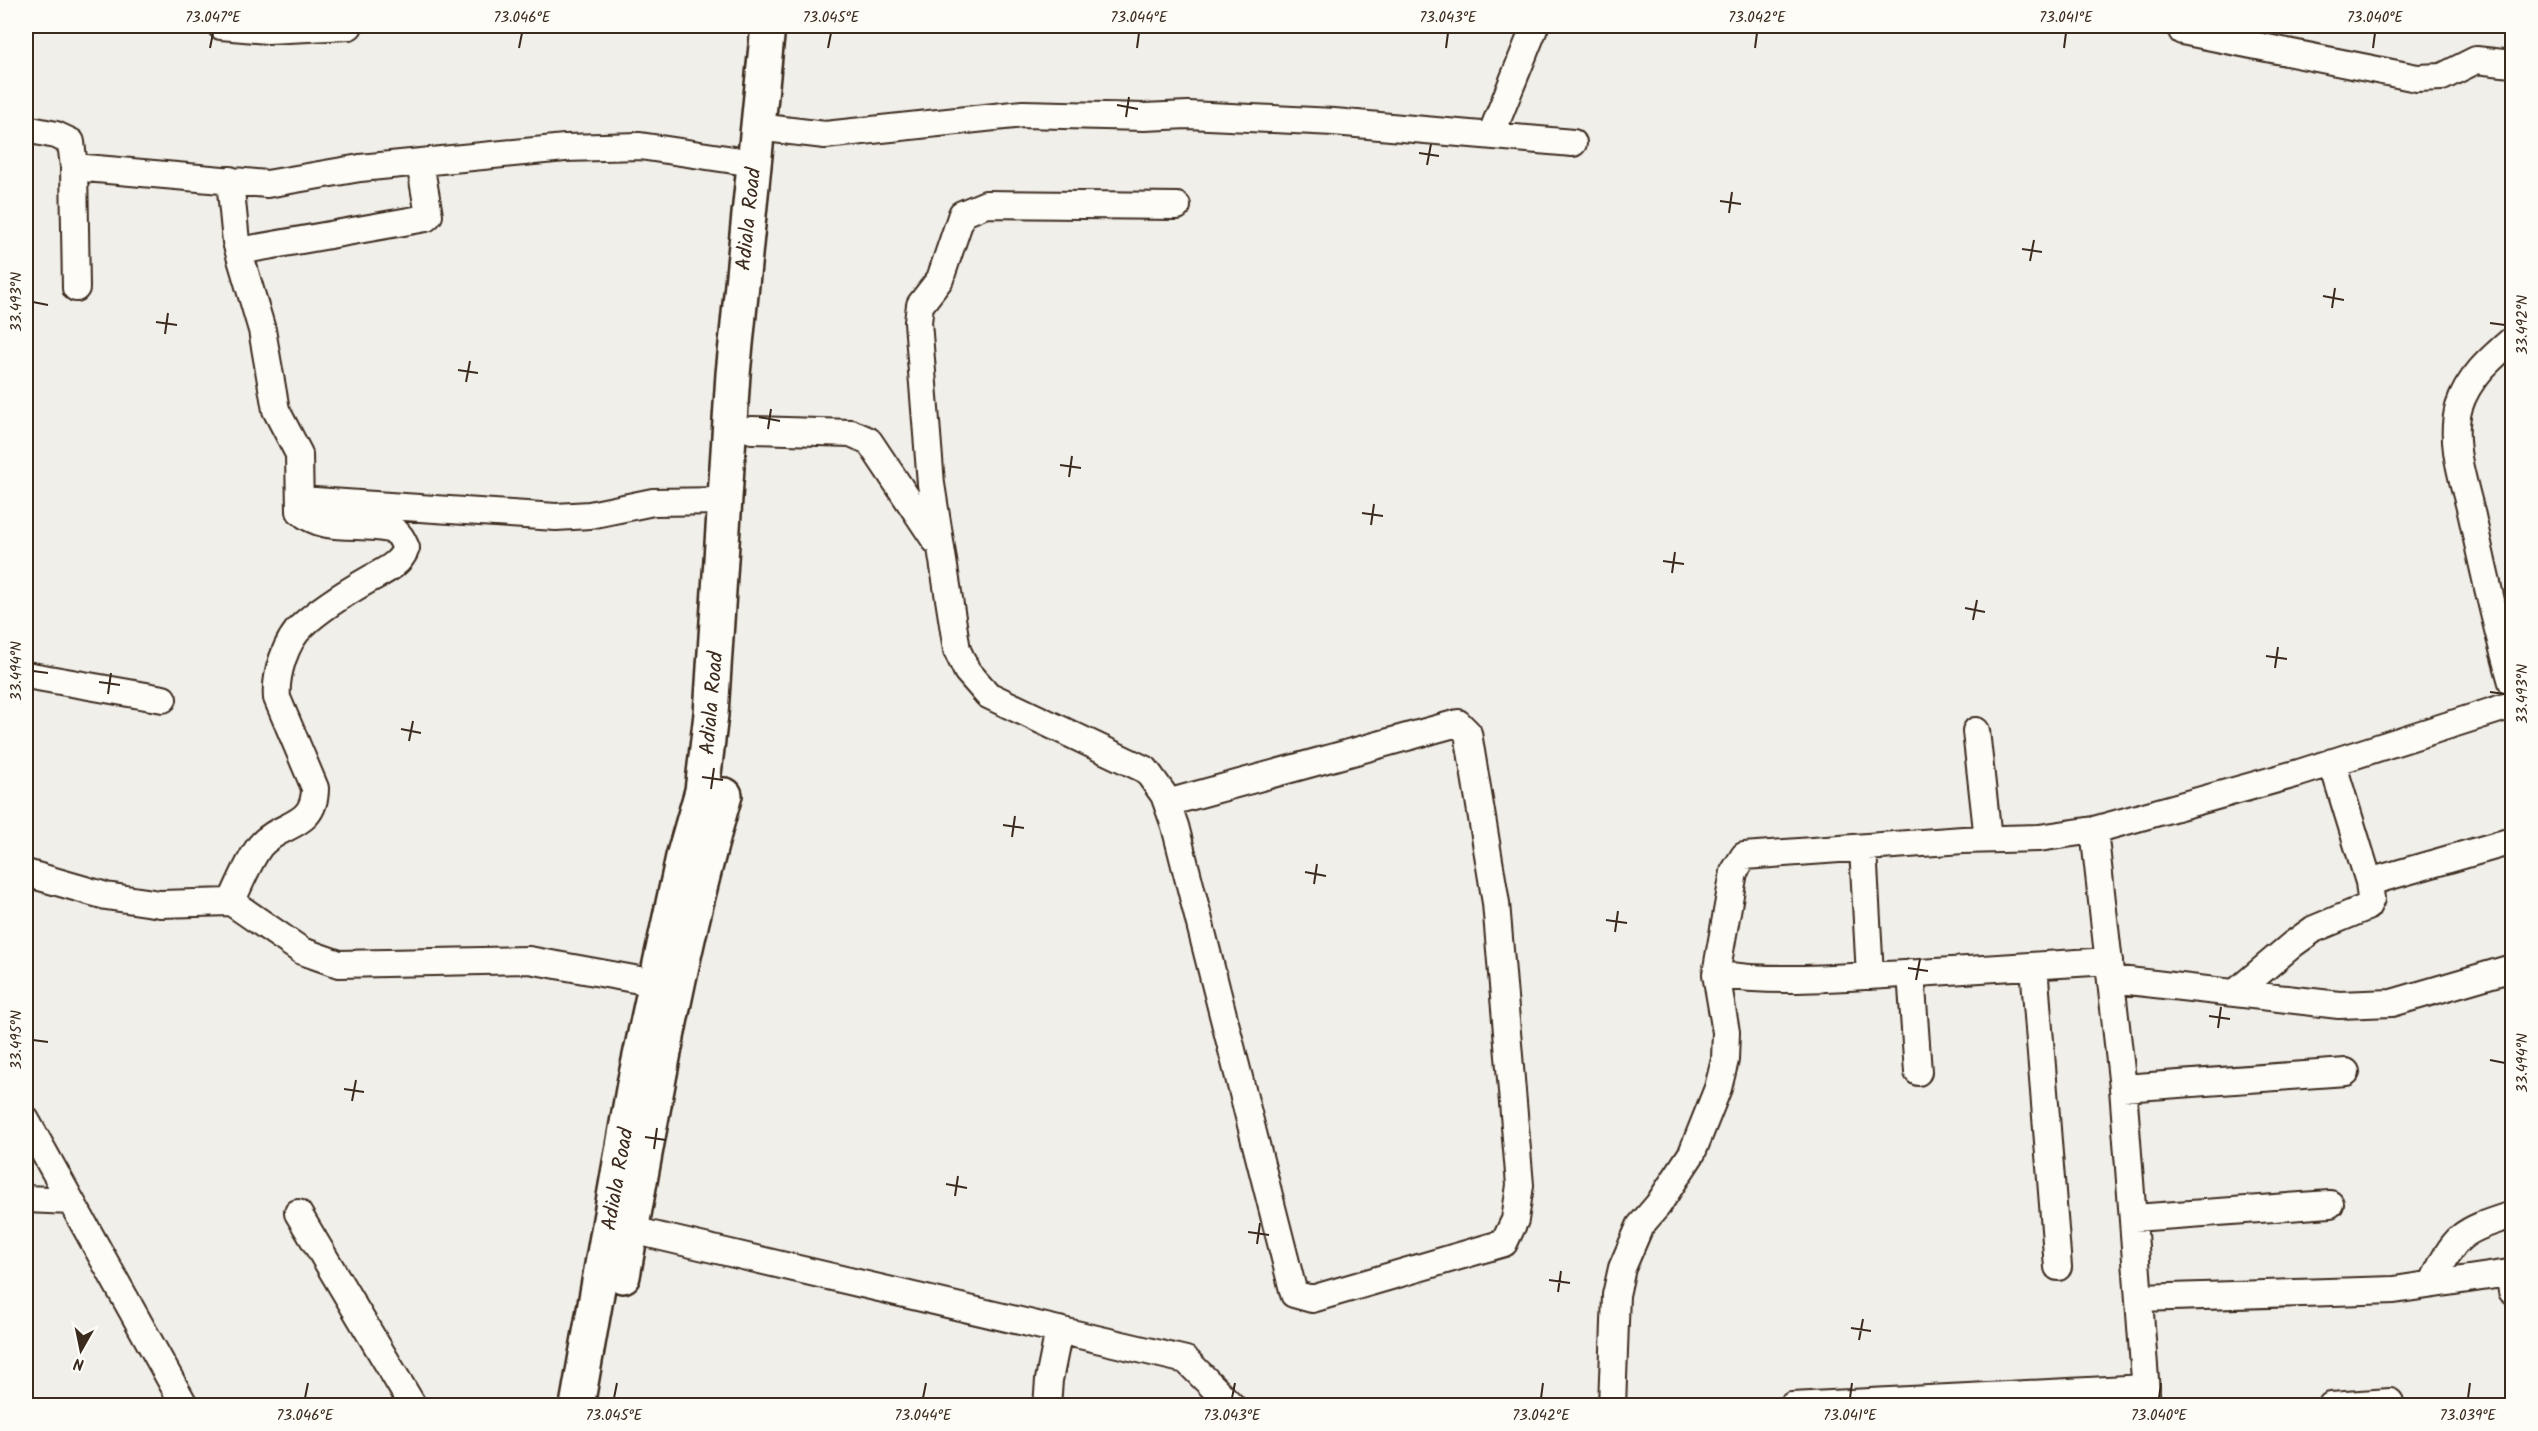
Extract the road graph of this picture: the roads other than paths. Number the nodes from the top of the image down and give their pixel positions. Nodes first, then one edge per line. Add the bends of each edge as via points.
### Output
1 (221, 26) edge
2 (349, 26) edge
3 (768, 26) edge
4 (791, 26) edge
5 (1535, 26) edge
6 (2181, 31) dead end
7 (2512, 64) edge
8 (769, 128) junction
9 (26, 129) edge
10 (1491, 135) junction
11 (1573, 142) dead end
12 (754, 163) junction
13 (420, 164) junction
14 (74, 167) junction
15 (230, 180) junction
16 (1177, 206) dead end
17 (239, 251) junction
18 (75, 288) dead end
19 (2512, 340) edge
20 (752, 430) junction
21 (300, 500) junction
22 (725, 501) junction
23 (941, 548) junction
24 (26, 675) edge
25 (2512, 682) edge
26 (163, 699) dead end
27 (2512, 705) edge
28 (1976, 731) dead end
29 (2332, 762) junction
30 (1167, 803) junction
31 (2094, 830) junction
32 (1988, 839) junction
33 (2512, 841) edge
34 (1863, 848) junction
35 (26, 873) edge
36 (2369, 882) junction
37 (231, 902) junction
38 (2034, 966) junction
39 (2512, 968) edge
40 (2110, 970) junction
41 (1911, 973) junction
42 (1716, 974) junction
43 (1870, 976) junction
44 (656, 983) junction
45 (2235, 993) junction
46 (1918, 1072) dead end
47 (2346, 1072) dead end
48 (2123, 1088) junction
49 (26, 1120) edge
50 (26, 1198) edge
51 (71, 1201) junction
52 (2330, 1204) dead end
53 (298, 1213) dead end
54 (2512, 1215) edge
55 (2133, 1218) junction
56 (632, 1230) junction
57 (2058, 1267) dead end
58 (2432, 1284) junction
59 (2512, 1291) edge
60 (2140, 1298) junction
61 (1059, 1330) junction
62 (2147, 1397) edge
63 (2390, 1402) dead end
64 (185, 1406) edge
65 (413, 1406) edge
66 (577, 1406) edge
67 (600, 1406) edge
68 (1047, 1406) edge
69 (1232, 1406) edge
70 (1612, 1406) edge
71 (1792, 1406) edge
72 (2331, 1406) edge

1 - 2 street via 267,30
3 - 8 main road, Adiala Road
4 - 8 main road, Adiala Road
5 - 10 street
6 - 7 street via 2417,78 2442,76 2476,60
8 - 10 street via 825,135 1023,114 1188,115
8 - 12 main road, Adiala Road
8 - 20 main road, Adiala Road
9 - 14 street via 70,140
10 - 11 street
12 - 13 street via 640,146 565,148
12 - 22 main road, Adiala Road
13 - 15 street via 360,168 267,184
13 - 17 street via 429,215 426,218
14 - 15 street
14 - 18 street
15 - 17 street
16 - 23 street via 986,204 962,214 940,279 920,305 918,322 930,484
17 - 21 street via 262,330 276,410 299,454
19 - 25 street via 2485,362 2464,396 2456,441
20 - 23 street via 851,433 868,441
20 - 56 main road, Adiala Road via 734,716 725,795 698,897
21 - 22 street via 556,517 590,515 653,502
21 - 37 street via 300,511 304,514 335,526 393,530 406,548 393,567 301,626 292,640 280,668 277,698 315,788 315,798 302,819 260,846
22 - 44 main road, Adiala Road via 702,791 683,857
23 - 30 street via 957,650 967,672 988,695 1146,770
24 - 26 street
27 - 29 street
28 - 32 street
29 - 31 street
29 - 36 street
30 - 30 street via 1458,723 1468,734 1496,903 1520,1185 1515,1220 1504,1243 1312,1299 1294,1294
31 - 32 street via 2039,838
31 - 40 street
32 - 34 street
33 - 36 street
34 - 42 street via 1744,856 1734,872
34 - 43 street
35 - 37 street via 106,896 160,904
36 - 45 street via 2372,899 2367,907 2314,929
37 - 44 street via 302,951 339,964 529,960
38 - 40 street
38 - 41 street
38 - 57 street
39 - 45 street via 2392,1004 2339,1005
40 - 45 street
40 - 48 street
41 - 43 street
41 - 46 street
42 - 43 street via 1776,979
42 - 70 street via 1726,1032 1725,1060 1692,1152 1640,1226 1622,1268 1616,1295
44 - 66 main road, Adiala Road via 634,1084
47 - 48 street
48 - 55 street
49 - 51 street
50 - 51 street
51 - 64 street
52 - 55 street
53 - 65 street
54 - 58 street via 2466,1230 2446,1255
55 - 60 street
56 - 61 street
56 - 67 main road, Adiala Road
58 - 59 street via 2509,1273
58 - 60 street via 2394,1290
60 - 62 street
61 - 68 street
61 - 69 street via 1186,1360
62 - 71 street
63 - 72 street

